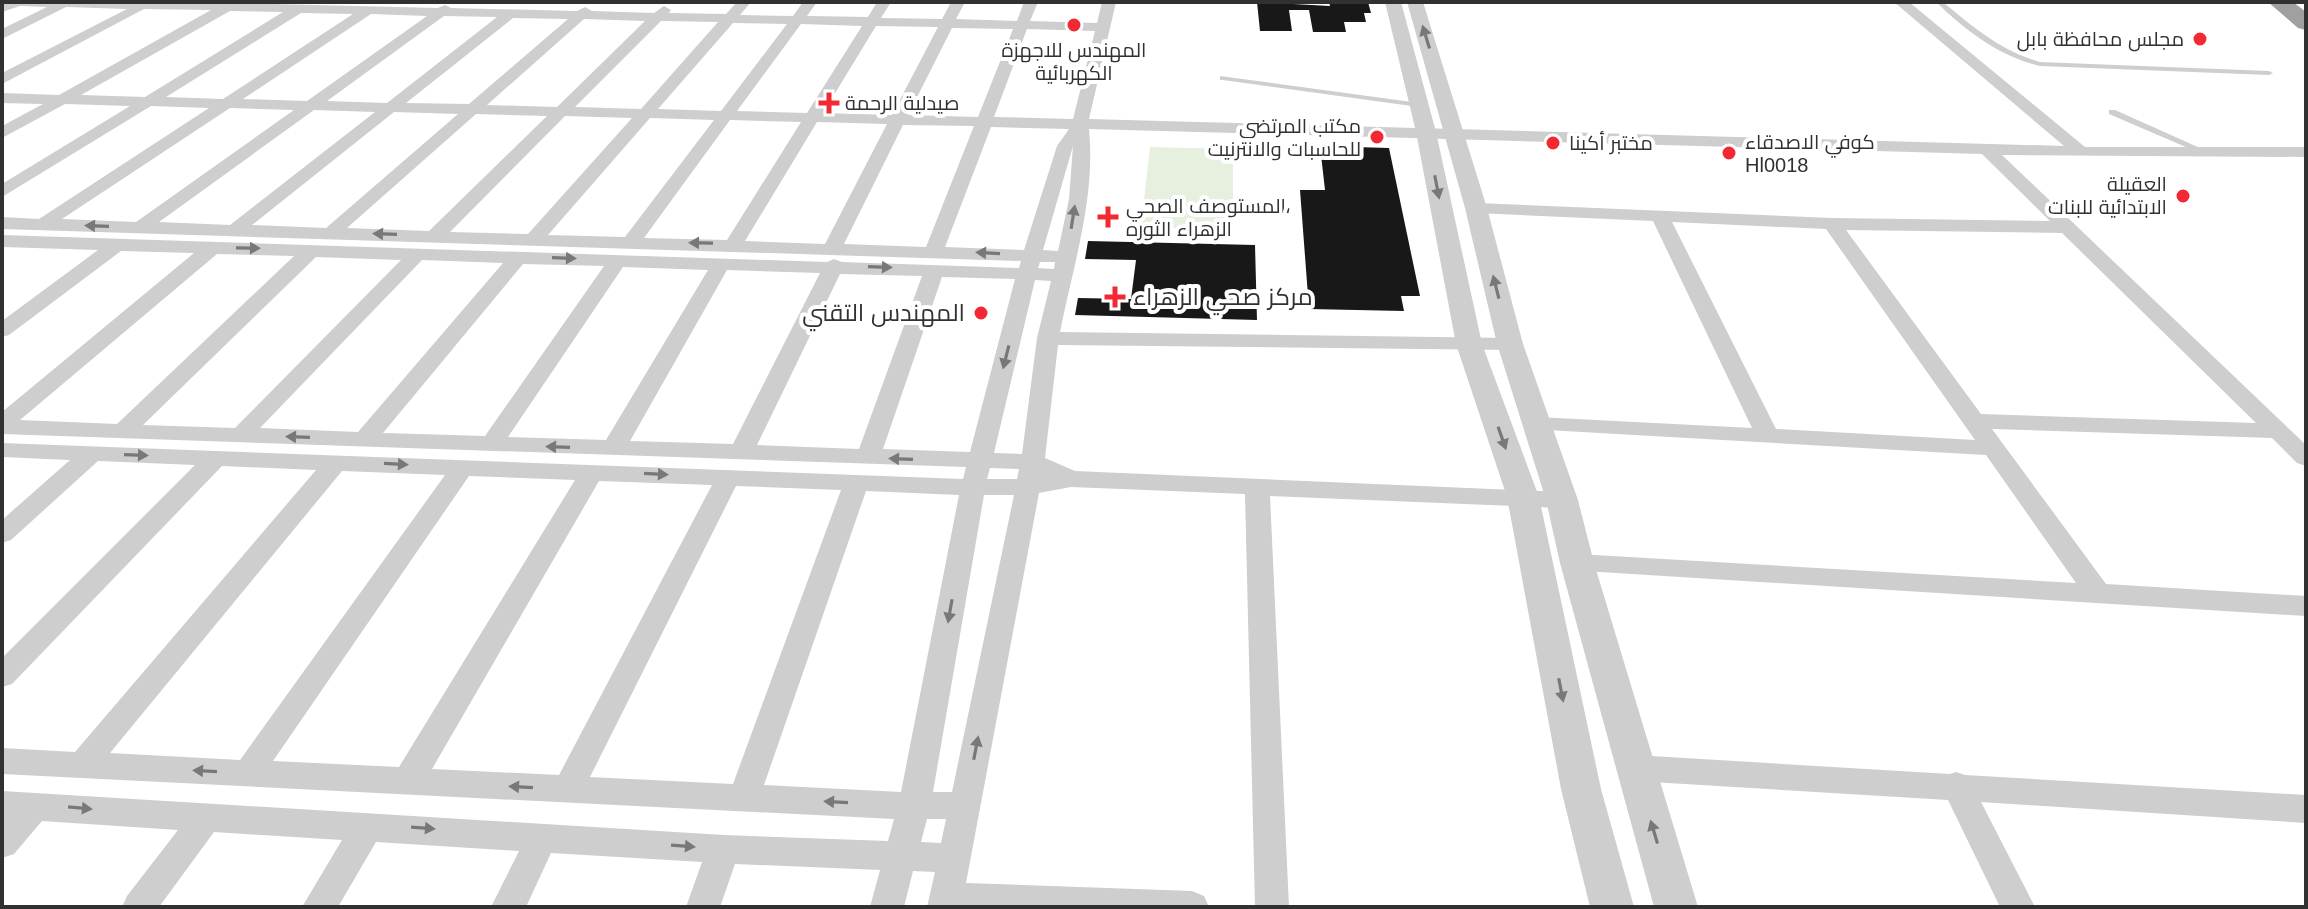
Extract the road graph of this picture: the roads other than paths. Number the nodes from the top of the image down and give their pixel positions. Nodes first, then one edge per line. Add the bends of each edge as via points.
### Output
1 (455, 2) edge
2 (525, 2) edge
3 (596, 2) edge
4 (672, 2) edge
5 (744, 2) edge
6 (810, 2) edge
7 (884, 2) edge
8 (958, 2) edge
9 (1031, 2) edge
10 (1109, 2) edge
11 (1393, 2) edge
12 (1415, 2) edge
13 (1901, 2) edge
14 (1939, 2) edge
15 (2279, 2) edge
16 (64, 3) edge
17 (146, 4) edge
18 (232, 5) edge
19 (304, 6) edge
20 (374, 6) edge
21 (2, 8) edge
22 (441, 12) junction
23 (510, 14) junction
24 (581, 15) junction
25 (657, 17) junction
26 (729, 18) junction
27 (797, 20) junction
28 (872, 22) junction
29 (948, 23) junction
30 (2306, 23) edge
31 (1022, 25) junction
32 (1102, 27) junction
33 (2, 35) edge
34 (2269, 73) dead end
35 (1223, 78) dead end
36 (2, 79) edge
37 (2, 98) edge
38 (62, 99) junction
39 (145, 102) junction
40 (225, 104) junction
41 (310, 106) junction
42 (390, 108) junction
43 (472, 110) junction
44 (560, 112) junction
45 (2112, 112) dead end
46 (645, 114) junction
47 (725, 117) junction
48 (812, 118) junction
49 (898, 121) junction
50 (984, 123) junction
51 (1080, 124) junction
52 (1434, 124) junction
53 (2, 133) edge
54 (1987, 150) junction
55 (2081, 152) junction
56 (2205, 152) junction
57 (2306, 152) edge
58 (2, 192) edge
59 (1476, 208) junction
60 (1660, 216) junction
61 (2, 223) edge
62 (43, 224) junction
63 (1832, 224) junction
64 (141, 227) junction
65 (2067, 227) junction
66 (235, 230) junction
67 (331, 233) junction
68 (435, 236) junction
69 (534, 239) junction
70 (2, 241) edge
71 (24, 242) junction
72 (631, 242) junction
73 (118, 244) junction
74 (213, 247) junction
75 (312, 250) junction
76 (418, 253) junction
77 (728, 253) junction
78 (519, 256) junction
79 (833, 256) junction
80 (2, 257) edge
81 (618, 260) junction
82 (935, 260) junction
83 (1030, 264) junction
84 (1063, 266) junction
85 (2, 331) edge
86 (1048, 338) junction
87 (1469, 344) junction
88 (1510, 344) junction
89 (1973, 421) junction
90 (1537, 424) junction
91 (2, 425) edge
92 (123, 431) junction
93 (2277, 431) junction
94 (241, 435) junction
95 (1768, 437) junction
96 (365, 439) junction
97 (491, 444) junction
98 (1993, 448) junction
99 (613, 449) junction
100 (2, 450) edge
101 (93, 453) junction
102 (217, 457) junction
103 (2306, 458) edge
104 (336, 462) junction
105 (979, 462) junction
106 (735, 465) junction
107 (463, 467) junction
108 (862, 470) junction
109 (592, 471) junction
110 (1030, 475) junction
111 (973, 487) junction
112 (1257, 487) junction
113 (1523, 497) junction
114 (1562, 500) junction
115 (2, 534) edge
116 (1577, 563) junction
117 (2099, 595) junction
118 (2306, 606) edge
119 (2, 676) edge
120 (2, 761) edge
121 (82, 765) junction
122 (1635, 768) junction
123 (248, 773) junction
124 (408, 781) junction
125 (1956, 785) junction
126 (568, 789) junction
127 (744, 797) junction
128 (2, 805) edge
129 (36, 805) junction
130 (965, 805) junction
131 (914, 806) junction
132 (2306, 809) edge
133 (205, 819) junction
134 (369, 825) junction
135 (543, 836) junction
136 (2, 844) edge
137 (724, 849) junction
138 (899, 858) junction
139 (955, 858) junction
140 (945, 903) edge
141 (139, 907) edge
142 (319, 907) edge
143 (508, 907) edge
144 (703, 907) edge
145 (887, 907) edge
146 (1192, 907) edge
147 (1272, 907) edge
148 (1612, 907) edge
149 (1676, 907) edge
150 (2018, 907) edge

1 - 22 street
2 - 23 street
3 - 24 street
4 - 25 street
5 - 26 street
6 - 27 street
7 - 28 street
8 - 29 street
9 - 31 street
10 - 32 street
11 - 52 street
52 -> 12 street
13 - 55 street
14 - 34 lane via 2001,52 2021,60
15 - 30 highway
16 - 17 street
16 - 21 street via 18,2
16 - 33 street
17 - 18 street
17 - 36 street
18 - 19 street
18 - 38 street
19 - 20 street
19 - 39 street
20 - 22 street
20 - 40 street
22 - 23 street
22 - 41 street
23 - 24 street
23 - 42 street
24 - 25 street
24 - 43 street
25 - 26 street
25 - 44 street
26 - 27 street
26 - 46 street
27 - 28 street
27 - 47 street
28 - 29 street
28 - 48 street
29 - 31 street
29 - 49 street
31 - 32 street
31 - 50 street
32 - 51 street
35 - 52 lane
37 - 38 street
38 - 39 street
38 - 53 street
39 - 40 street
39 - 58 street
40 - 41 street
40 - 62 street
41 - 42 street
41 - 64 street
42 - 43 street
42 - 66 street
43 - 44 street
43 - 67 street
44 - 46 street
44 - 68 street
45 - 56 lane
46 - 47 street
46 - 69 street
47 - 48 street
47 - 72 street
48 - 49 street
48 - 77 street
49 - 50 street
49 - 79 street
50 - 51 street
50 - 82 street
51 - 52 street
51 - 83 street via 1065,146
84 -> 51 street via 1084,146
52 - 54 street
52 - 59 street
52 -> 87 street
54 - 55 street
54 - 65 street
55 - 56 street
56 - 57 street
59 - 60 street
88 -> 59 street
60 - 63 street
60 - 95 street
61 - 62 street
64 -> 62 street
63 - 65 street
63 - 89 street
64 - 66 street
65 - 93 street
66 - 67 street
68 -> 67 street
68 - 69 street
69 - 72 street
70 - 71 street
71 - 73 street
71 - 80 street
77 -> 72 street
73 - 74 street
73 - 85 street
74 -> 75 street
74 - 91 street
75 - 76 street
75 - 92 street
76 - 78 street
76 - 94 street
77 - 79 street
77 - 81 street
77 - 99 street
78 -> 81 street
78 - 96 street
79 - 82 street
79 - 106 street
81 - 97 street
82 - 83 street
82 - 108 street
83 - 84 street
83 -> 105 street
84 - 86 street
86 - 87 street
86 - 110 street
87 - 88 street
87 -> 113 street
88 - 90 street
89 - 93 street
89 - 98 street
90 - 95 street
90 - 114 street
91 - 92 street
92 - 94 street
93 - 103 street
96 -> 94 street
95 - 98 street
96 - 97 street
99 -> 97 street
98 - 117 street
99 - 106 street
100 - 101 street
101 -> 102 street
101 - 115 street
102 - 104 street
102 - 119 street
104 -> 107 street
104 - 121 street
105 -> 108 street
105 - 110 street
105 - 111 street
106 - 108 street
109 -> 106 street
106 - 126 street
107 - 109 street
107 - 123 street
108 - 111 street
108 - 127 street
109 - 124 street
110 - 111 street
110 - 112 street
130 -> 110 street
111 -> 131 street
112 - 113 street
112 - 147 street
113 - 114 street
113 -> 148 street via 1581,789
114 - 116 street
116 - 117 street
116 - 122 street
117 - 118 street
120 - 121 street
123 -> 121 street
122 - 125 street
149 -> 122 street
123 - 124 street
126 -> 124 street
125 - 132 street
125 - 150 street
126 - 127 street
131 -> 127 street
128 - 129 street
129 -> 133 street
129 - 136 street
130 - 131 street
130 - 139 street
131 - 138 street
133 - 134 street
133 - 141 street
134 -> 135 street
134 - 142 street
135 -> 137 street
135 - 143 street
137 - 138 street
137 - 144 street
138 - 139 street
138 - 145 street
139 - 140 street
140 - 146 street

